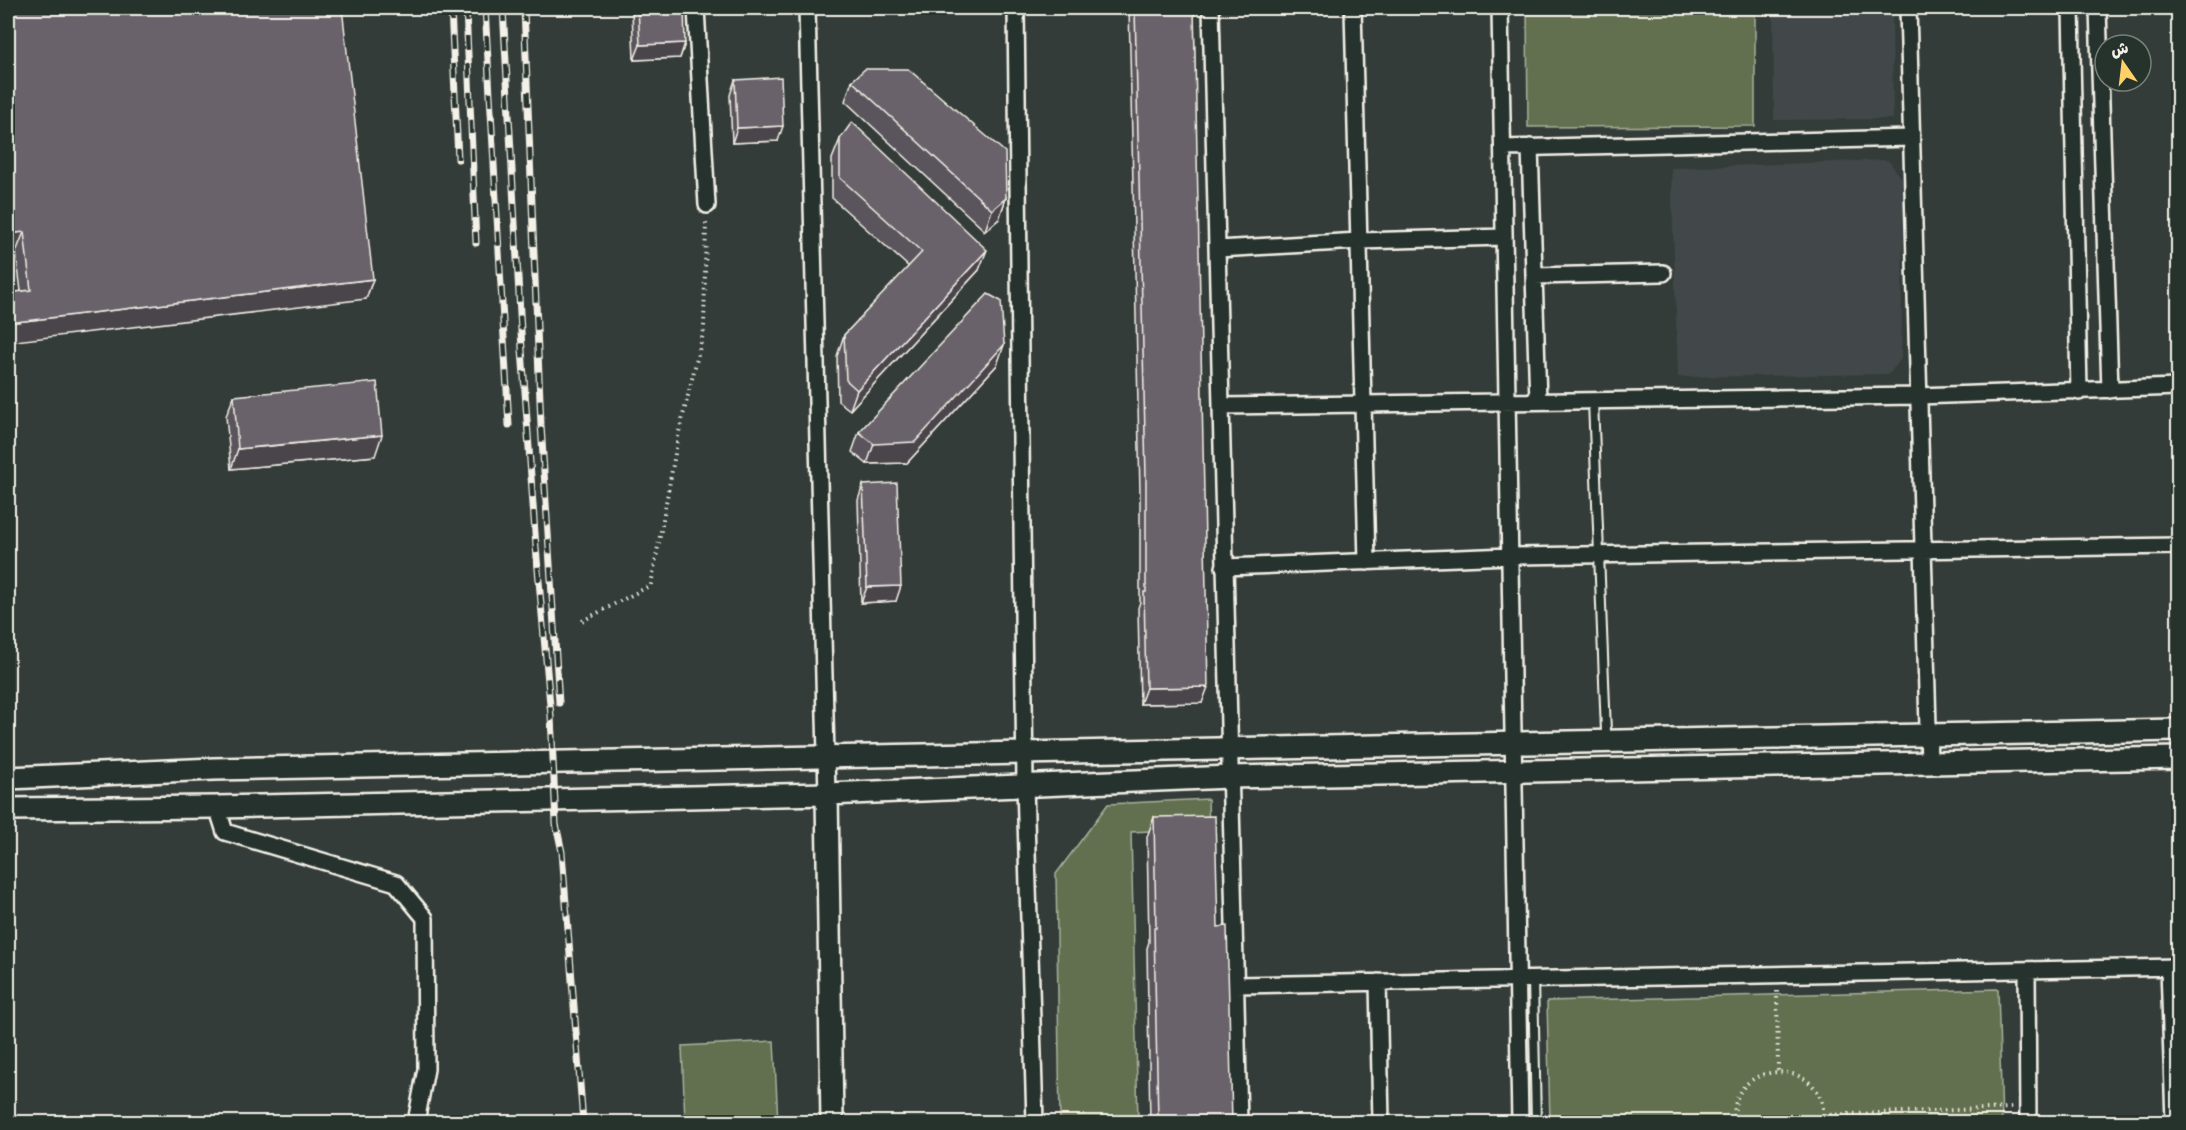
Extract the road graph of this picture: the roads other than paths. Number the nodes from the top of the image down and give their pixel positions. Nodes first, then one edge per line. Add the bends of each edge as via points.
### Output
1 (696, 8) edge
2 (807, 8) edge
3 (1016, 8) edge
4 (1211, 8) edge
5 (1353, 8) edge
6 (1500, 8) edge
7 (1908, 8) edge
8 (2071, 8) edge
9 (2098, 8) edge
10 (1911, 138) junction
11 (1530, 147) junction
12 (1503, 148) junction
13 (707, 205) road end
14 (1504, 237) junction
15 (1359, 241) junction
16 (1218, 249) junction
17 (1663, 273) dead end
18 (1534, 276) junction
19 (2178, 387) edge
20 (2110, 390) junction
21 (2079, 392) junction
22 (1918, 396) junction
23 (1538, 401) junction
24 (1593, 401) junction
25 (1507, 402) junction
26 (1363, 404) junction
27 (1221, 406) junction
28 (2178, 546) edge
29 (1923, 550) junction
30 (1599, 555) junction
31 (1510, 556) junction
32 (1367, 561) junction
33 (1224, 567) junction
34 (2178, 730) edge
35 (1606, 732) dead end
36 (1928, 735) junction
37 (1514, 744) junction
38 (1229, 749) junction
39 (1026, 753) junction
40 (826, 758) junction
41 (2178, 758) edge
42 (1929, 763) junction
43 (1514, 771) junction
44 (1230, 777) junction
45 (8, 778) edge
46 (1025, 785) junction
47 (827, 794) junction
48 (217, 807) junction
49 (8, 809) edge
50 (2174, 967) edge
51 (2027, 970) junction
52 (1525, 980) junction
53 (1378, 982) junction
54 (1236, 985) junction
55 (2028, 1115) edge
56 (416, 1122) edge
57 (832, 1122) edge
58 (1035, 1122) edge
59 (1239, 1122) edge
60 (1382, 1122) edge
61 (1520, 1122) edge
62 (1536, 1122) edge
63 (2174, 1122) edge

1 - 13 street
2 - 40 street
3 - 39 street
4 - 16 street
5 - 15 street
6 - 12 street
7 - 10 street
8 - 21 street
9 - 20 street
10 - 11 street
10 - 22 street
11 - 12 street
11 - 18 street
12 - 14 street
14 - 15 street
14 - 25 street
15 - 16 street
15 - 26 street
16 - 27 street
17 - 18 street
18 - 23 street
19 - 20 street
20 - 21 street
21 - 22 street
22 - 24 street
22 - 29 street
23 - 24 street
23 - 25 street
24 - 30 lane
25 - 26 street
25 - 31 street
26 - 27 street
26 - 32 street
27 - 33 street
28 - 29 street
29 - 30 street
29 - 36 street
30 - 31 street
30 - 35 lane
31 - 32 street
31 - 37 street
32 - 33 street
33 - 38 street
34 - 36 street
36 - 37 street
36 - 42 street
37 - 38 street
37 - 43 street
38 - 39 street
38 - 44 street
39 - 40 street
39 - 46 street
40 - 45 street via 213,769
40 - 47 street
41 - 42 street
42 - 43 street
43 - 44 street
43 - 52 street
44 - 46 street
44 - 54 street
46 - 47 street
46 - 58 street
47 - 48 street
47 - 57 street
48 - 49 street
48 - 56 street via 225,832 396,883 425,918 426,1069
50 - 51 street
50 - 63 street
51 - 52 street
51 - 55 street
52 - 53 street
52 - 61 street
52 - 62 lane
53 - 54 street
53 - 60 street
54 - 59 street

